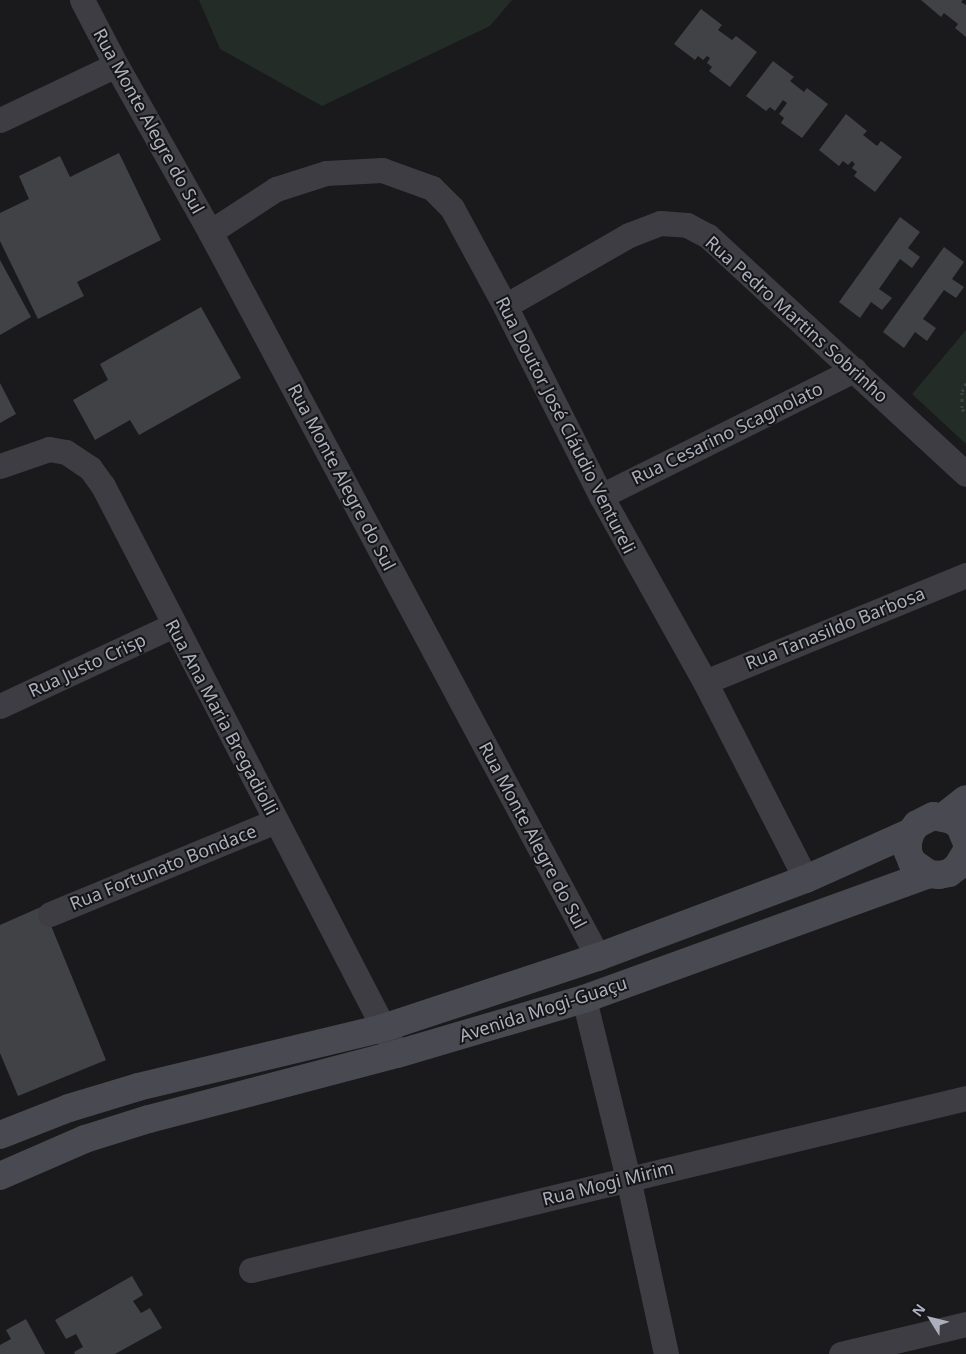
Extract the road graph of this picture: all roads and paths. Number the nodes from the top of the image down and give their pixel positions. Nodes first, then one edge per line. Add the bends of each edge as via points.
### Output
1 (82, 0) edge
2 (116, 66) junction
3 (0, 120) edge
4 (210, 232) junction
5 (505, 306) junction
6 (854, 370) junction
7 (966, 383) edge
8 (966, 414) edge
9 (0, 466) edge
10 (966, 474) edge
11 (600, 496) junction
12 (966, 575) edge
13 (174, 625) junction
14 (705, 682) junction
15 (0, 706) edge
16 (966, 799) edge
17 (943, 817) junction
18 (276, 821) junction
19 (911, 832) junction
20 (965, 847) edge
21 (929, 874) junction
22 (806, 880) junction
23 (50, 914) dead end
24 (598, 957) junction
25 (584, 999) junction
26 (383, 1028) junction
27 (397, 1054) junction
28 (138, 1087) junction
29 (966, 1098) edge
30 (149, 1119) junction
31 (0, 1134) edge
32 (0, 1176) edge
33 (628, 1178) junction
34 (251, 1270) dead end
35 (966, 1324) edge
36 (666, 1354) edge
37 (841, 1354) edge

1 - 2 street, Rua Monte Alegre do Sul
2 - 3 street
2 - 4 street, Rua Monte Alegre do Sul
4 - 5 street, Rua Doutor José Cláudio Ventureli via 276,190 326,173 382,170 432,188 452,208
4 - 24 street, Rua Monte Alegre do Sul
5 - 6 street, Rua Pedro Martins Sobrinho via 629,235 660,223 687,225 708,236
5 - 11 street, Rua Doutor José Cláudio Ventureli
6 - 10 street, Rua Pedro Martins Sobrinho
6 - 11 street, Rua Cesarino Scagnolato
7 - 8 path via 962,392 962,409
9 - 13 street, Rua Ana Maria Bregadiolli via 48,449 66,452 90,468 103,486
11 - 14 street, Rua Doutor José Cláudio Ventureli
12 - 14 street, Rua Tanasildo Barbosa
13 - 15 street, Rua Justo Crisp
13 - 18 street, Rua Ana Maria Bregadiolli
14 - 22 street, Rua Doutor José Cláudio Ventureli
16 - 17 street
17 - 19 street via 924,819
17 - 20 street via 952,820
18 - 23 street, Rua Fortunato Bondace
18 - 26 street, Rua Ana Maria Bregadiolli
19 - 21 street via 908,852 912,862
19 - 22 street, Avenida Mogi-Guaçu
20 - 21 street via 949,873
21 - 25 street, Avenida Mogi-Guaçu
22 - 24 street, Avenida Mogi-Guaçu
24 - 26 street, Avenida Mogi-Guaçu
25 - 27 street, Avenida Mogi-Guaçu
25 - 33 street
26 - 27 street, Rua Ana Maria Bregadiolli
26 - 28 street, Avenida Mogi-Guaçu
27 - 30 street, Avenida Mogi-Guaçu
28 - 30 street
28 - 31 street, Avenida Mogi-Guaçu
29 - 33 street, Rua Mogi Mirim
30 - 32 street, Avenida Mogi-Guaçu via 85,1139
33 - 34 street, Rua Mogi Mirim
33 - 36 street
35 - 37 street

